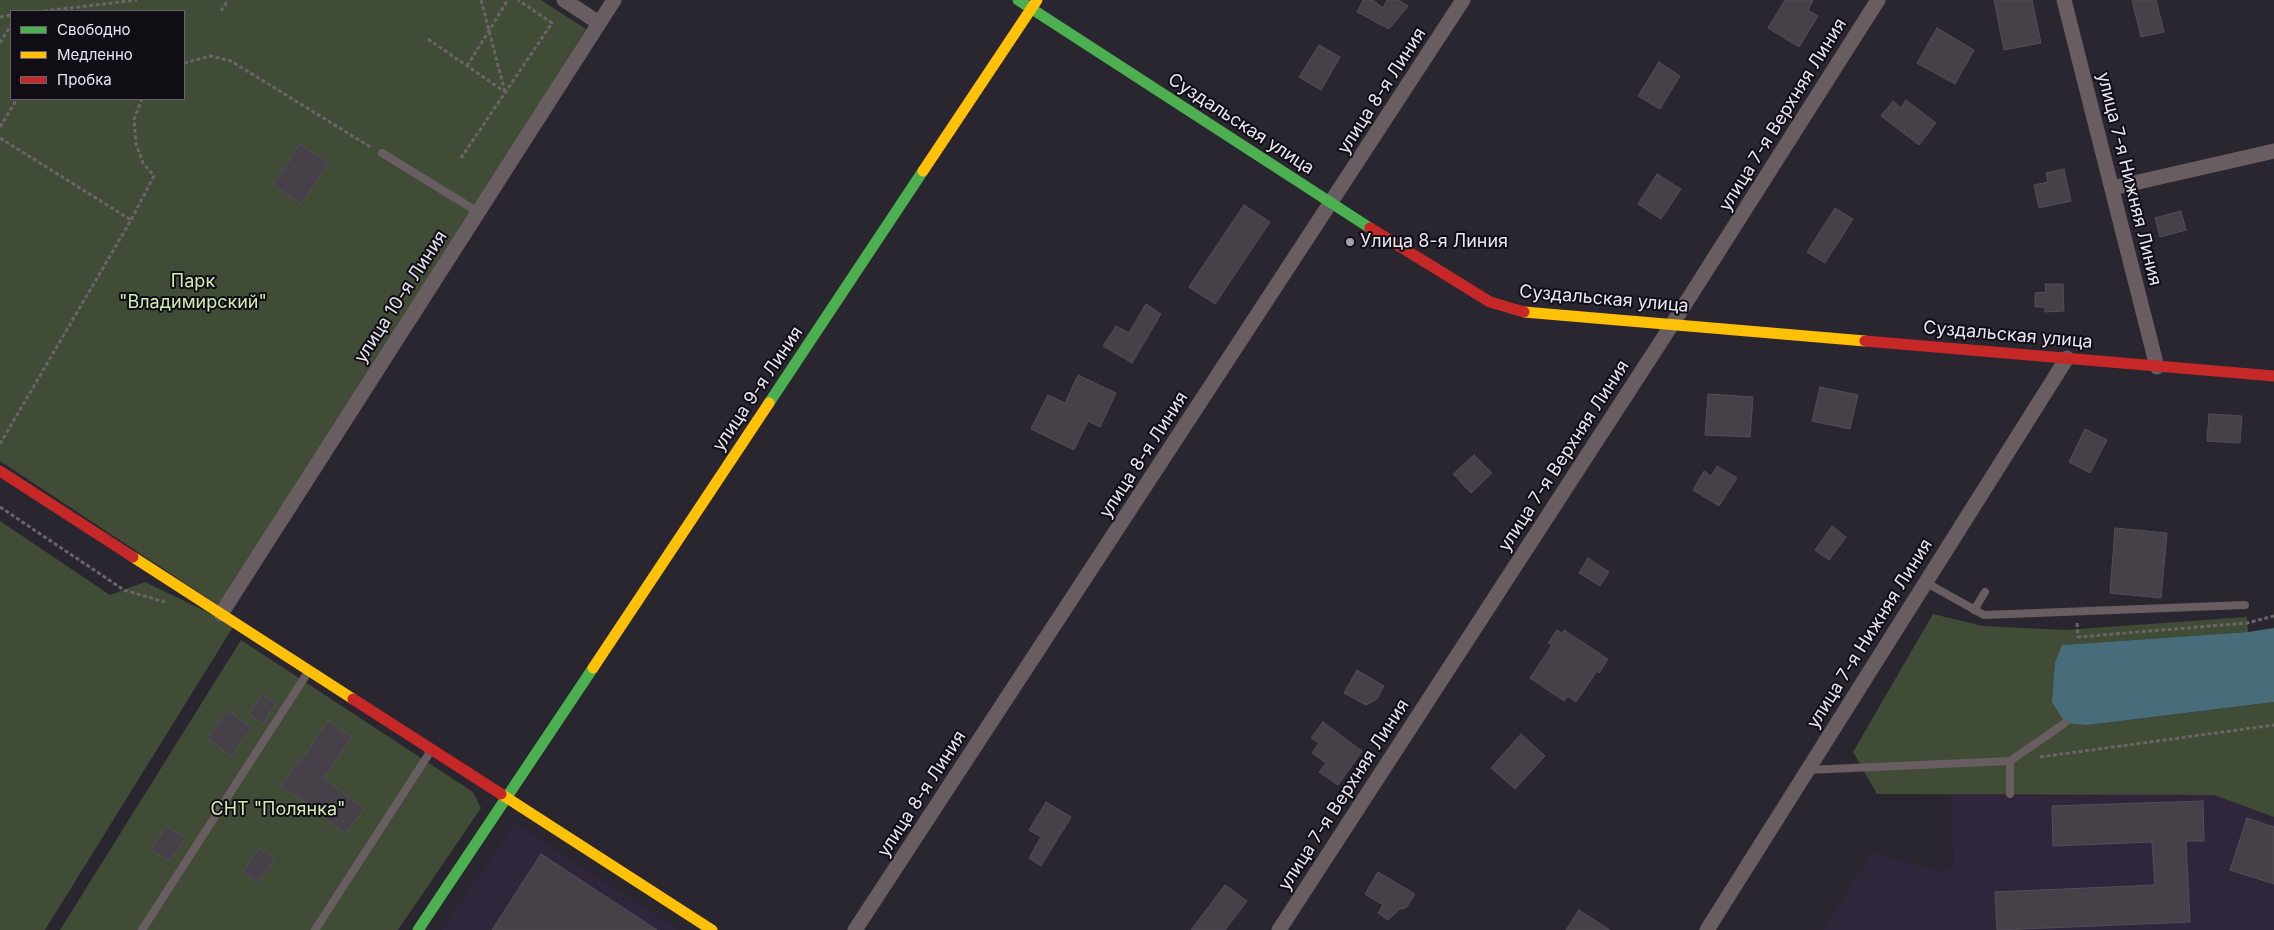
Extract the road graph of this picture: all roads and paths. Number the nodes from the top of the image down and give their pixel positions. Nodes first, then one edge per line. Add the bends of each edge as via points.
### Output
1 (137, 0) edge
2 (228, 0) edge
3 (481, 0) edge
4 (508, 0) edge
5 (518, 0) edge
6 (564, 0) edge
7 (614, 0) edge
8 (1018, 0) edge
9 (1463, 0) edge
10 (1878, 0) edge
11 (2064, 0) edge
12 (1034, 4) edge
13 (98, 5) junction
14 (69, 10) edge
15 (100, 10) edge
16 (221, 11) dead end
17 (599, 23) junction
18 (10, 28) edge
19 (490, 30) junction
20 (428, 39) dead end
21 (0, 43) edge
22 (185, 63) edge
23 (467, 66) junction
24 (505, 93) junction
25 (16, 100) edge
26 (142, 100) edge
27 (0, 127) edge
28 (0, 138) edge
29 (2274, 151) edge
30 (382, 153) joint
31 (461, 158) dead end
32 (2112, 188) junction
33 (1331, 204) junction
34 (478, 212) junction
35 (131, 220) junction
36 (1672, 323) junction
37 (2067, 358) junction
38 (2157, 367) junction
39 (2274, 376) edge
40 (0, 444) edge
41 (0, 470) edge
42 (0, 507) edge
43 (1925, 582) junction
44 (1985, 592) dead end
45 (171, 603) dead end
46 (2245, 605) dead end
47 (1974, 610) junction
48 (2077, 612) junction
49 (221, 614) junction
50 (2274, 616) edge
51 (309, 670) junction
52 (2065, 723) dead end
53 (2274, 725) edge
54 (432, 749) junction
55 (2039, 757) dead end
56 (2010, 761) junction
57 (1807, 770) junction
58 (2010, 794) dead end
59 (508, 797) junction
60 (142, 930) edge
61 (314, 930) edge
62 (418, 930) edge
63 (712, 930) edge
64 (855, 930) edge
65 (1279, 930) edge
66 (1706, 930) edge

1 - 13 path
2 - 16 path
3 - 19 path
4 - 19 path
5 - 24 path via 552,23
6 - 17 street
7 - 17 street, улица 10-я Линия
8 - 12 street, Суздальская улица
9 - 33 street, улица 8-я Линия
10 - 36 street, улица 7-я Верхняя Линия
11 - 32 street, улица 7-я Нижняя Линия
12 - 33 street, Суздальская улица
12 - 59 street, улица 9-я Линия
13 - 14 path
13 - 15 path
17 - 34 street, улица 10-я Линия
18 - 21 path
19 - 23 path
19 - 24 path
20 - 23 path
22 - 30 path via 211,56 231,61
23 - 24 path
24 - 31 path
25 - 27 path
26 - 35 path via 134,118 136,144 143,163 154,176
28 - 35 path
29 - 32 street
30 - 34 lane
32 - 38 street, улица 7-я Нижняя Линия
33 - 36 street, Суздальская улица via 1490,302 1525,312
33 - 64 street, улица 8-я Линия
34 - 49 street, улица 10-я Линия
35 - 40 path
36 - 37 street, Суздальская улица
36 - 65 street, улица 7-я Верхняя Линия
37 - 38 street, Суздальская улица
37 - 43 street, улица 7-я Нижняя Линия
38 - 39 street, Суздальская улица
41 - 49 street
42 - 45 path via 124,590
43 - 47 lane
43 - 57 street, улица 7-я Нижняя Линия
44 - 47 lane
46 - 48 lane
47 - 48 lane via 1984,615
48 - 50 path via 2078,637 2247,623
49 - 51 street
51 - 54 street
51 - 60 lane
52 - 56 lane
53 - 55 path
54 - 59 street
54 - 61 lane
56 - 57 lane
56 - 58 lane
57 - 66 street, улица 7-я Нижняя Линия
59 - 62 street, улица 9-я Линия
59 - 63 street

